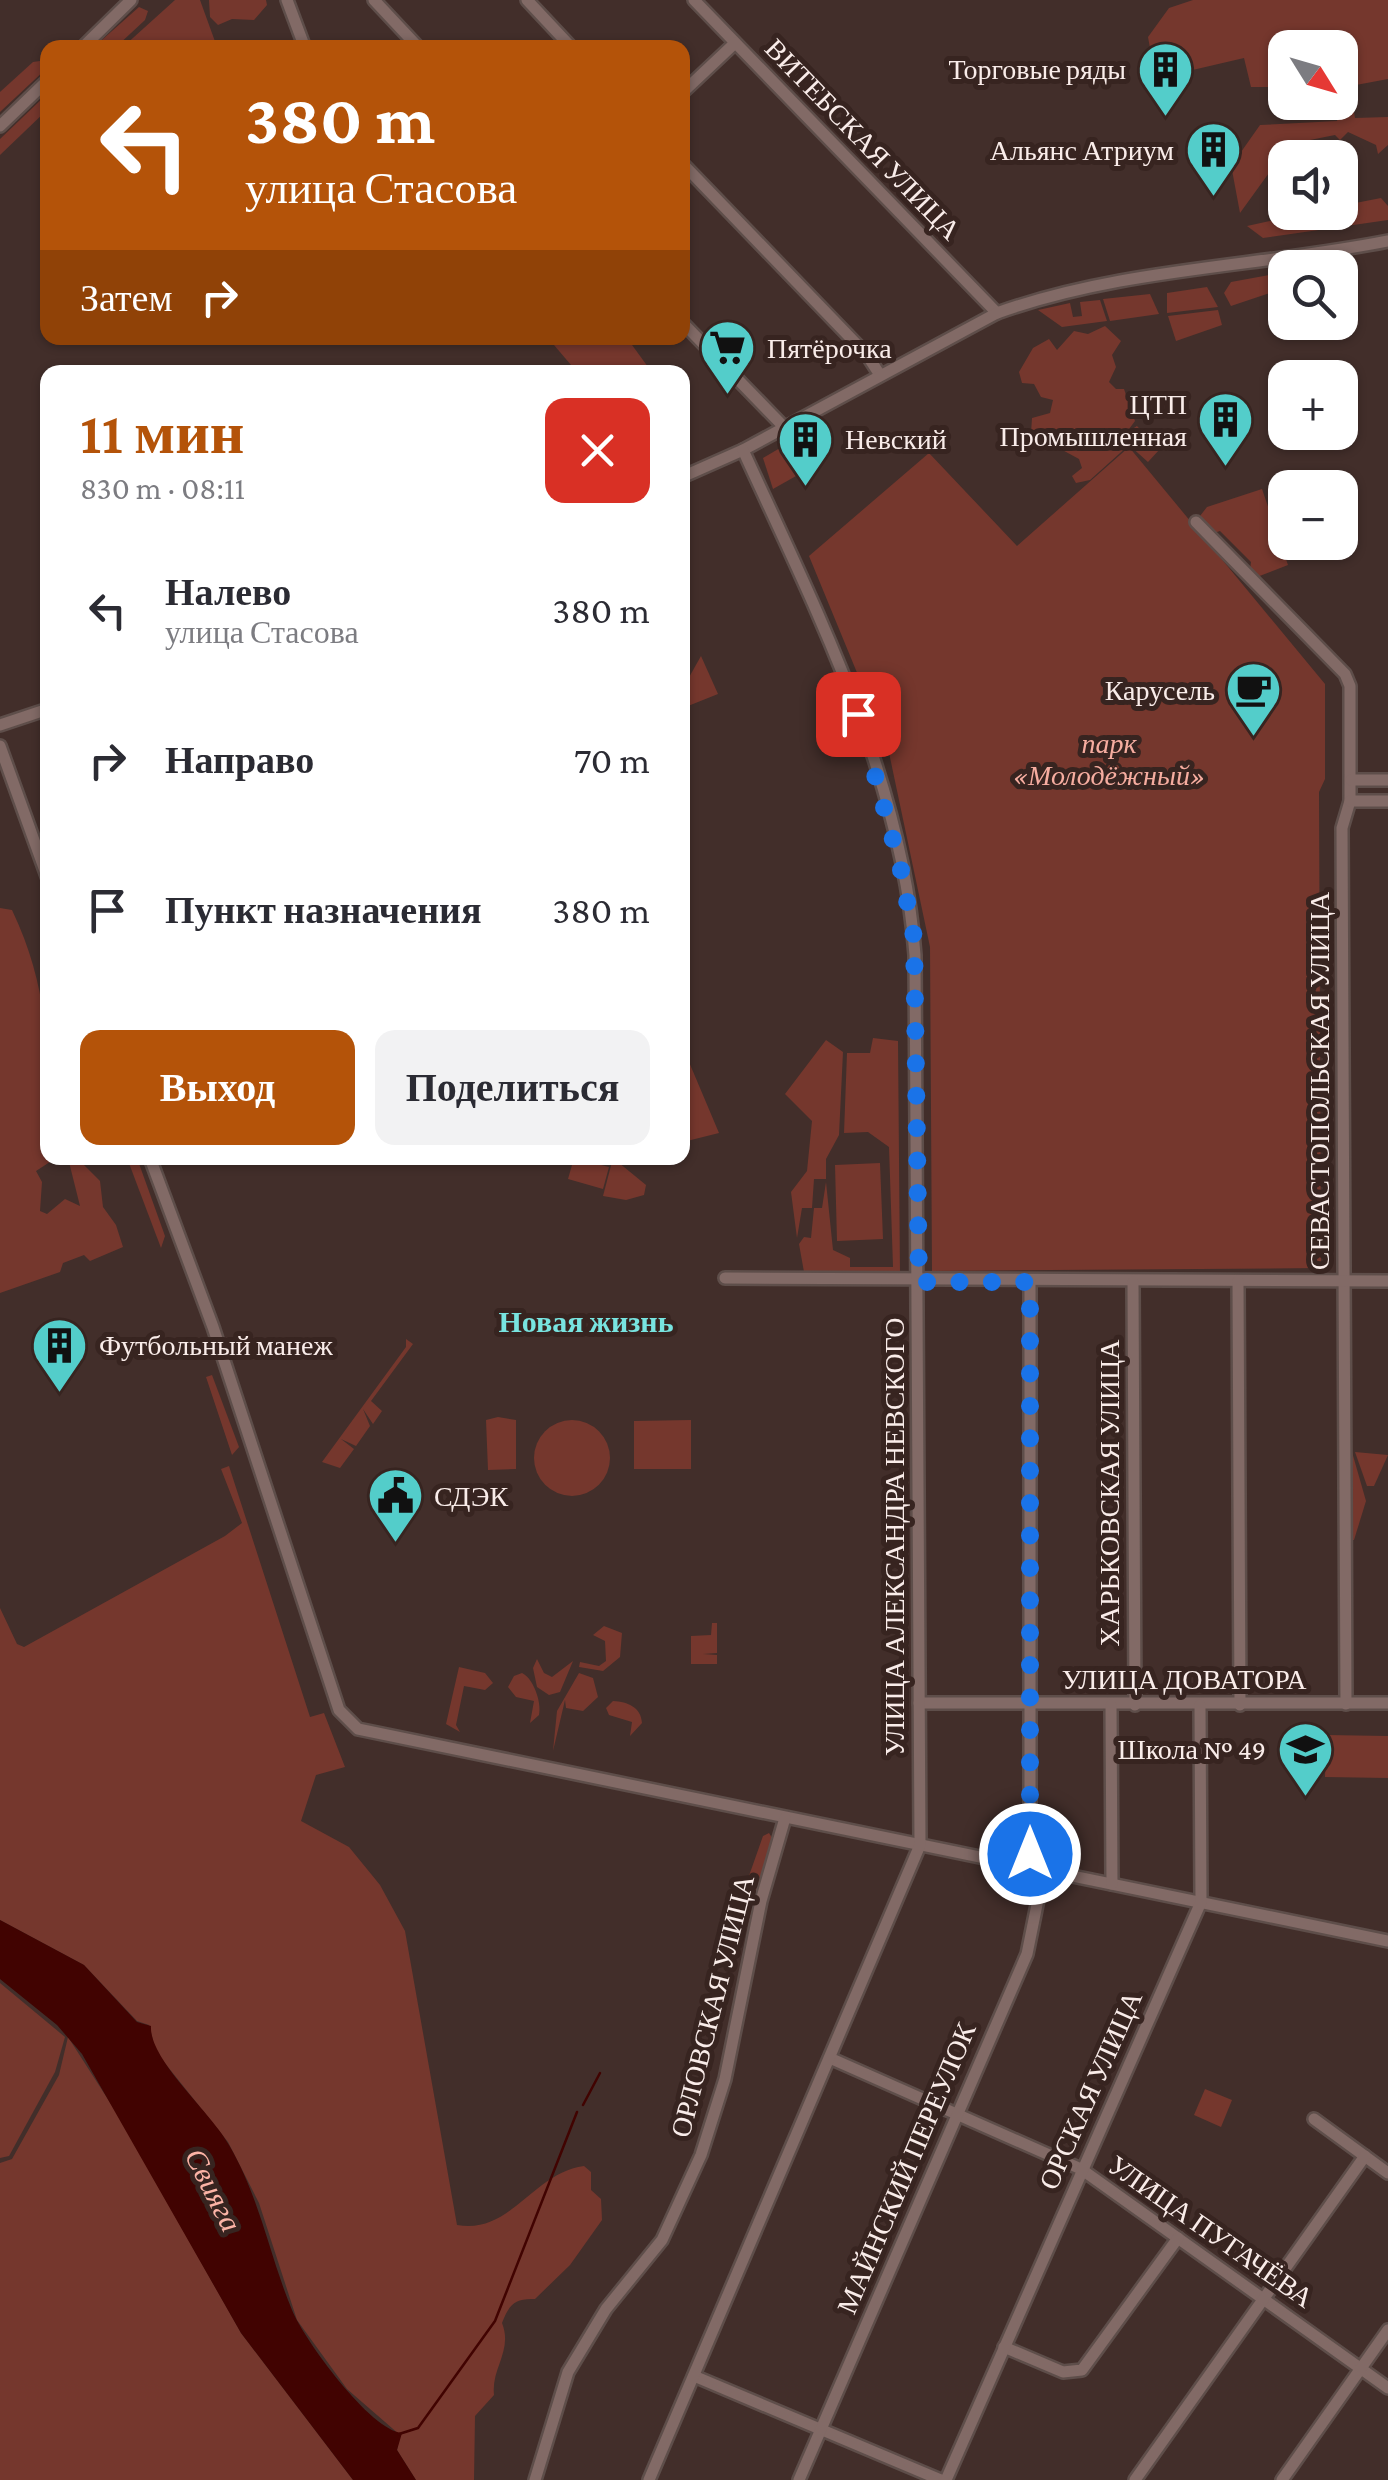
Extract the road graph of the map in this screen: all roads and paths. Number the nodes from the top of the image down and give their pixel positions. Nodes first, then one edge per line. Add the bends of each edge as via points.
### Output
1 (131, 0) edge
2 (287, 0) edge
3 (374, 0) edge
4 (527, 0) edge
5 (694, 0) edge
6 (90, 40) edge
7 (302, 40) edge
8 (412, 40) edge
9 (564, 40) edge
10 (735, 42) junction
11 (690, 85) edge
12 (40, 88) edge
13 (0, 126) edge
14 (690, 171) edge
15 (1388, 241) edge
16 (997, 313) junction
17 (690, 330) edge
18 (880, 374) junction
19 (784, 427) junction
20 (743, 450) junction
21 (690, 473) edge
22 (1196, 522) dead end
23 (40, 712) edge
24 (0, 725) edge
25 (0, 746) edge
26 (1350, 780) junction
27 (1388, 780) edge
28 (1388, 800) edge
29 (1350, 801) junction
30 (40, 857) edge
31 (153, 1165) edge
32 (726, 1278) dead end
33 (1344, 1281) junction
34 (1388, 1281) edge
35 (919, 1282) junction
36 (1030, 1282) junction
37 (1133, 1282) junction
38 (1238, 1282) junction
39 (919, 1703) junction
40 (1030, 1703) junction
41 (1388, 1703) edge
42 (1135, 1704) junction
43 (1346, 1704) junction
44 (1111, 1705) junction
45 (1200, 1705) junction
46 (1240, 1705) junction
47 (786, 1818) junction
48 (920, 1844) junction
49 (1030, 1868) junction
50 (1044, 1870) junction
51 (1112, 1884) junction
52 (1202, 1902) junction
53 (1388, 1941) edge
54 (832, 2059) junction
55 (955, 2114) junction
56 (1314, 2120) dead end
57 (1365, 2156) junction
58 (1081, 2169) junction
59 (1388, 2173) edge
60 (1178, 2238) junction
61 (1264, 2299) junction
62 (1388, 2330) edge
63 (1004, 2347) junction
64 (1360, 2369) junction
65 (694, 2376) junction
66 (1388, 2388) edge
67 (821, 2429) junction
68 (535, 2480) edge
69 (648, 2480) edge
70 (798, 2480) edge
71 (943, 2480) edge
72 (1135, 2480) edge
73 (1282, 2480) edge

1 - 6 street
2 - 7 street
3 - 8 street
4 - 9 street
5 - 10 street, ВИТЕБСКАЯ УЛИЦА
10 - 11 street
10 - 16 street, ВИТЕБСКАЯ УЛИЦА
12 - 13 street
14 - 18 street
15 - 16 street via 1112,282
16 - 18 street
17 - 19 street
18 - 19 street
19 - 20 street
20 - 21 street
20 - 35 street, УЛИЦА АЛЕКСАНДРА НЕВСКОГО via 867,737 910,911
22 - 26 street, СЕВАСТОПОЛЬСКАЯ УЛИЦА via 1348,679
23 - 24 street
25 - 30 street
26 - 27 street
26 - 29 street, СЕВАСТОПОЛЬСКАЯ УЛИЦА
28 - 29 street
29 - 33 street, СЕВАСТОПОЛЬСКАЯ УЛИЦА via 1342,828
31 - 47 street via 350,1724
32 - 35 street
33 - 34 street
33 - 38 street
33 - 43 street, СЕВАСТОПОЛЬСКАЯ УЛИЦА
35 - 36 street
35 - 39 street, УЛИЦА АЛЕКСАНДРА НЕВСКОГО
36 - 37 street
36 - 40 street
37 - 38 street
37 - 42 street, ХАРЬКОВСКАЯ УЛИЦА
38 - 46 street
39 - 40 street, УЛИЦА ДОВАТОРА
39 - 48 street, УЛИЦА АЛЕКСАНДРА НЕВСКОГО
40 - 44 street, УЛИЦА ДОВАТОРА
40 - 49 street
41 - 43 street, УЛИЦА ДОВАТОРА
42 - 44 street, УЛИЦА ДОВАТОРА
42 - 45 street, УЛИЦА ДОВАТОРА
43 - 46 street, УЛИЦА ДОВАТОРА
44 - 51 street
45 - 46 street, УЛИЦА ДОВАТОРА
45 - 52 street, ОРСКАЯ УЛИЦА
47 - 48 street
47 - 68 street, ОРЛОВСКАЯ УЛИЦА via 701,2155 662,2240 606,2309 568,2372
48 - 49 street
48 - 54 street, УЛИЦА АЛЕКСАНДРА НЕВСКОГО
49 - 50 street
50 - 51 street
50 - 55 street, МАЙНСКИЙ ПЕРЕУЛОК via 1027,1954
51 - 52 street
52 - 53 street
52 - 58 street, ОРСКАЯ УЛИЦА
54 - 55 street, УЛИЦА ПУГАЧЁВА
54 - 65 street, УЛИЦА АЛЕКСАНДРА НЕВСКОГО
55 - 58 street, УЛИЦА ПУГАЧЁВА
55 - 67 street, МАЙНСКИЙ ПЕРЕУЛОК
56 - 57 street
57 - 59 street
57 - 61 street
58 - 60 street, УЛИЦА ПУГАЧЁВА
58 - 63 street, ОРСКАЯ УЛИЦА
60 - 61 street, УЛИЦА ПУГАЧЁВА
60 - 63 street via 1082,2370 1063,2372
61 - 64 street, УЛИЦА ПУГАЧЁВА
61 - 72 street
62 - 64 street
63 - 71 street, ОРСКАЯ УЛИЦА
64 - 66 street, УЛИЦА ПУГАЧЁВА
64 - 73 street
65 - 67 street
65 - 69 street, УЛИЦА АЛЕКСАНДРА НЕВСКОГО
67 - 70 street, МАЙНСКИЙ ПЕРЕУЛОК
67 - 71 street

